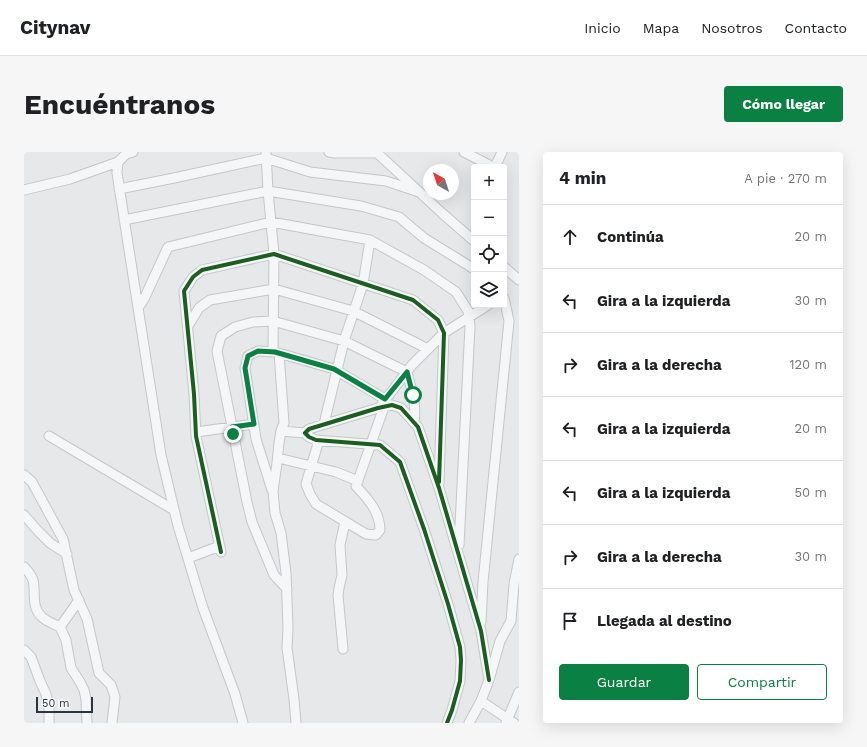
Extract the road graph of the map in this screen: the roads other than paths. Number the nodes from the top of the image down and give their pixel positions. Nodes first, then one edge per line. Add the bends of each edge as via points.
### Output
1 (133, 152) edge
2 (329, 152) edge
3 (464, 152) edge
4 (502, 152) edge
5 (377, 153) edge
6 (266, 155) edge
7 (118, 162) junction
8 (488, 164) edge
9 (496, 164) edge
10 (119, 189) junction
11 (24, 190) edge
12 (268, 191) junction
13 (419, 192) junction
14 (124, 220) junction
15 (271, 222) junction
16 (471, 238) edge
17 (370, 240) junction
18 (274, 254) junction
19 (471, 267) edge
20 (507, 270) edge
21 (519, 280) edge
22 (363, 284) junction
23 (274, 289) junction
24 (138, 308) junction
25 (483, 308) edge
26 (506, 308) edge
27 (353, 311) junction
28 (469, 317) junction
29 (273, 321) junction
30 (188, 326) junction
31 (444, 333) junction
32 (344, 341) junction
33 (428, 349) junction
34 (276, 352) junction
35 (337, 370) junction
36 (407, 372) junction
37 (382, 405) junction
38 (414, 422) junction
39 (254, 424) junction
40 (324, 424) junction
41 (232, 427) junction
42 (281, 431) junction
43 (196, 432) junction
44 (305, 433) junction
45 (49, 436) dead end
46 (319, 440) junction
47 (370, 444) junction
48 (278, 458) junction
49 (311, 466) junction
50 (24, 475) edge
51 (358, 481) junction
52 (439, 488) junction
53 (273, 492) junction
54 (174, 510) junction
55 (24, 515) edge
56 (345, 522) junction
57 (458, 552) junction
58 (67, 554) junction
59 (188, 558) junction
60 (519, 559) edge
61 (24, 567) edge
62 (287, 589) junction
63 (79, 600) junction
64 (60, 626) junction
65 (481, 632) junction
66 (343, 649) dead end
67 (24, 650) edge
68 (489, 680) junction
69 (519, 692) edge
70 (481, 701) junction
71 (509, 722) edge
72 (49, 723) edge
73 (87, 723) edge
74 (112, 723) edge
75 (242, 723) edge
76 (296, 723) edge
77 (446, 723) edge
78 (469, 723) edge

1 - 7 street via 126,154
2 - 5 street
3 - 8 street
4 - 9 street
5 - 13 street
6 - 10 street
6 - 12 street
6 - 13 street via 310,172 386,181
7 - 10 street
7 - 11 street via 70,179
10 - 14 street
12 - 14 street
12 - 15 street
12 - 19 street via 362,206 399,217 424,238
13 - 16 street
14 - 24 street
15 - 17 street
15 - 18 street
15 - 24 street via 168,247
17 - 22 street
17 - 28 street via 424,270 456,292
18 - 22 street
18 - 23 street
18 - 30 street via 202,270 193,277 184,291
20 - 21 street
22 - 27 street
22 - 31 street via 413,300 438,320
23 - 27 street
23 - 29 street
23 - 30 street via 210,300 199,308
24 - 54 street via 161,455
25 - 28 street
26 - 65 street via 509,321 483,582
27 - 32 street
27 - 33 street
28 - 31 street
28 - 57 street
29 - 32 street
29 - 34 street
29 - 41 street via 253,322 235,327 221,336 217,351
30 - 43 street
31 - 33 street
31 - 52 street
32 - 35 street
32 - 36 street
33 - 36 street
34 - 35 street
34 - 39 street via 258,351 248,356 245,368
34 - 42 street via 284,422
35 - 37 street
35 - 40 street
36 - 37 street
36 - 38 street via 413,395
37 - 38 street via 401,408
37 - 40 street
37 - 47 street
38 - 52 street
39 - 41 street
39 - 53 street via 256,439
40 - 44 street
41 - 43 street
41 - 62 street via 252,522 274,576
42 - 44 street
42 - 48 street
43 - 59 street via 220,549
44 - 46 street
45 - 54 street
46 - 47 street
46 - 49 street
47 - 51 street
47 - 77 street via 380,445 400,462 460,647 460,681
48 - 49 street
48 - 53 street
49 - 51 street
49 - 56 street via 306,484 316,504
50 - 58 street via 32,482 63,539
51 - 56 street via 356,486 376,511 380,530 376,535 366,534
52 - 57 street
53 - 62 street via 275,513 281,533
54 - 59 street
55 - 58 street via 50,543
56 - 66 street via 340,545 342,576 338,595
57 - 65 street
58 - 63 street via 74,590
59 - 75 street via 235,694
60 - 68 street via 511,621 500,641
61 - 64 street via 33,579 34,604 38,613
62 - 76 street via 287,648
63 - 64 street
63 - 74 street via 87,619 99,673 111,684 115,697
64 - 73 street via 66,640 71,668 84,690
65 - 68 street
67 - 72 street via 31,657 46,694
68 - 70 street
69 - 71 street
70 - 71 street
70 - 78 street

